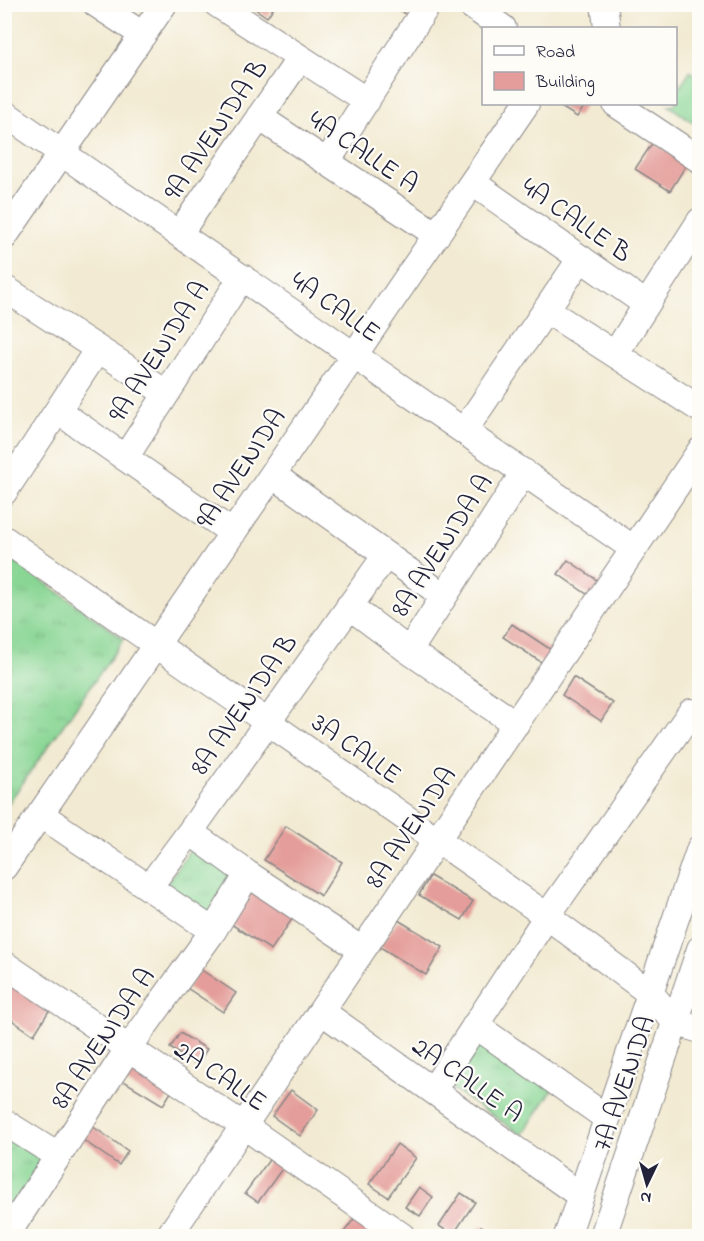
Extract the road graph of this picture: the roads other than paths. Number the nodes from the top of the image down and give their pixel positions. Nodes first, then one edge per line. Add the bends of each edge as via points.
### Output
1 (96, 4) edge
2 (164, 4) edge
3 (217, 4) edge
4 (428, 4) edge
5 (469, 4) edge
6 (604, 4) edge
7 (502, 27) edge
8 (607, 27) edge
9 (143, 35) junction
10 (300, 58) junction
11 (367, 101) junction
12 (525, 105) edge
13 (617, 105) edge
14 (4, 113) edge
15 (259, 117) junction
16 (62, 153) junction
17 (699, 160) edge
18 (327, 162) junction
19 (473, 183) junction
20 (699, 220) edge
21 (179, 234) junction
22 (437, 235) junction
23 (4, 237) edge
24 (581, 258) junction
25 (242, 277) junction
26 (4, 288) edge
27 (646, 304) junction
28 (546, 310) junction
29 (98, 349) junction
30 (615, 354) junction
31 (354, 355) junction
32 (166, 393) junction
33 (699, 409) edge
34 (58, 411) junction
35 (464, 431) junction
36 (699, 451) edge
37 (125, 458) junction
38 (524, 472) junction
39 (273, 475) junction
40 (4, 492) edge
41 (232, 533) junction
42 (4, 539) edge
43 (634, 549) junction
44 (386, 555) junction
45 (444, 596) junction
46 (349, 606) junction
47 (156, 645) junction
48 (409, 651) junction
49 (691, 712) dead end
50 (267, 722) junction
51 (516, 724) junction
52 (40, 814) junction
53 (190, 832) junction
54 (438, 840) junction
55 (699, 848) edge
56 (4, 867) edge
57 (248, 874) junction
58 (149, 887) junction
59 (547, 916) junction
60 (213, 931) junction
61 (699, 949) edge
62 (362, 950) junction
63 (4, 964) edge
64 (651, 994) junction
65 (321, 1011) junction
66 (675, 1022) junction
67 (475, 1025) junction
68 (699, 1030) edge
69 (128, 1049) junction
70 (433, 1090) junction
71 (607, 1118) junction
72 (4, 1122) edge
73 (244, 1126) junction
74 (58, 1156) junction
75 (581, 1196) junction
76 (6, 1236) edge
77 (169, 1236) edge
78 (402, 1236) edge
79 (567, 1236) edge
80 (603, 1236) edge

1 - 9 street
2 - 9 street
3 - 10 street
4 - 11 street
5 - 7 street
6 - 8 street
9 - 16 street
10 - 11 street
10 - 15 street, 9A AVENIDA B
11 - 18 street
12 - 19 street, 9A AVENIDA
13 - 17 street
14 - 16 street, 4A CALLE
15 - 18 street, 4A CALLE A
15 - 21 street, 9A AVENIDA B
16 - 21 street, 4A CALLE
16 - 23 street
18 - 22 street, 4A CALLE A
19 - 22 street, 9A AVENIDA
19 - 24 street, 4A CALLE B
20 - 27 street
21 - 25 street, 4A CALLE
22 - 31 street, 9A AVENIDA
24 - 27 street, 4A CALLE B
24 - 28 street
25 - 31 street, 4A CALLE
25 - 32 street, 9A AVENIDA A
26 - 29 street
27 - 30 street
28 - 30 street
28 - 35 street
29 - 32 street
29 - 34 street
30 - 33 street
31 - 35 street, 4A CALLE
31 - 39 street, 9A AVENIDA
32 - 37 street, 9A AVENIDA A
34 - 37 street
34 - 40 street
35 - 38 street, 4A CALLE
36 - 43 street, 8A AVENIDA
37 - 41 street
38 - 43 street, 4A CALLE
38 - 45 street, 8A AVENIDA A
39 - 41 street, 9A AVENIDA
39 - 44 street
41 - 47 street, 9A AVENIDA
42 - 47 street, 3A CALLE
43 - 51 street, 8A AVENIDA
44 - 45 street
44 - 46 street, 8A AVENIDA B
45 - 48 street, 8A AVENIDA A
46 - 48 street
46 - 50 street, 8A AVENIDA B
47 - 50 street, 3A CALLE
47 - 52 street, 9A AVENIDA
48 - 51 street
49 - 59 street
50 - 53 street, 8A AVENIDA B
50 - 54 street, 3A CALLE
51 - 54 street, 8A AVENIDA
52 - 56 street, 9A AVENIDA
52 - 58 street
53 - 57 street
53 - 58 street, 8A AVENIDA B
54 - 59 street, 3A CALLE
54 - 62 street, 8A AVENIDA
55 - 64 street, 7A AVENIDA
57 - 60 street, 8A AVENIDA A
57 - 62 street
58 - 60 street
59 - 64 street, 3A CALLE
59 - 67 street
60 - 69 street, 8A AVENIDA A
61 - 66 street, 7A AVENIDA
62 - 65 street, 8A AVENIDA
63 - 69 street, 2A CALLE
64 - 66 street, 3A CALLE
64 - 71 street, 7A AVENIDA
65 - 70 street, 2A CALLE A
65 - 73 street, 8A AVENIDA
66 - 68 street
66 - 80 street, 7A AVENIDA
67 - 70 street
67 - 71 street
69 - 73 street, 2A CALLE
69 - 74 street, 8A AVENIDA A
70 - 75 street, 2A CALLE A
71 - 75 street, 7A AVENIDA
72 - 74 street
73 - 77 street, 8A AVENIDA
73 - 78 street, 2A CALLE
74 - 76 street, 8A AVENIDA A
75 - 79 street, 7A AVENIDA

